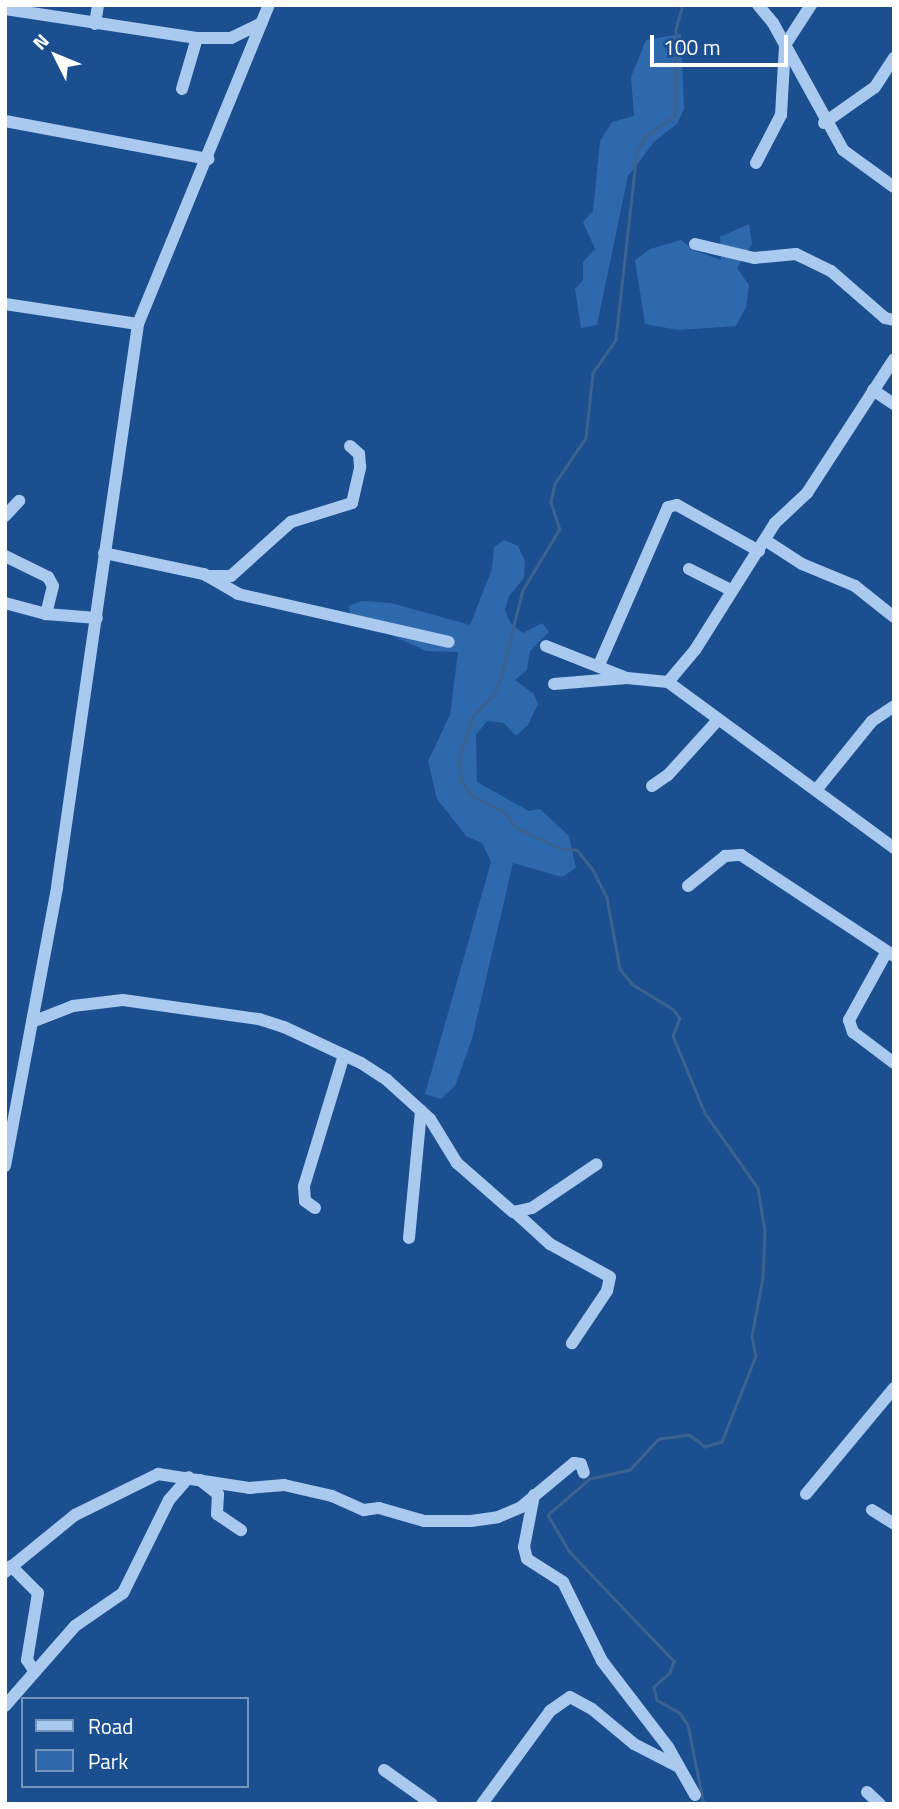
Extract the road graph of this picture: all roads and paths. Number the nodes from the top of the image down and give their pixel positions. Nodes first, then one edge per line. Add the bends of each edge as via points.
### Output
1 (98, 5) edge
2 (270, 5) edge
3 (758, 5) edge
4 (811, 5) edge
5 (5, 9) edge
6 (261, 23) junction
7 (94, 24) junction
8 (197, 38) junction
9 (231, 38) junction
10 (785, 45) junction
11 (894, 58) edge
12 (246, 60) junction
13 (182, 89) dead end
14 (5, 121) edge
15 (824, 123) junction
16 (208, 159) junction
17 (755, 163) dead end
18 (894, 187) edge
19 (695, 244) dead end
20 (5, 304) edge
21 (894, 320) edge
22 (138, 324) junction
23 (894, 359) edge
24 (873, 390) junction
25 (894, 404) edge
26 (350, 446) dead end
27 (19, 501) dead end
28 (5, 516) edge
29 (762, 546) junction
30 (104, 553) junction
31 (5, 556) edge
32 (689, 569) dead end
33 (207, 576) junction
34 (731, 590) junction
35 (5, 603) edge
36 (46, 614) junction
37 (894, 617) edge
38 (97, 618) junction
39 (449, 642) dead end
40 (547, 646) dead end
41 (599, 665) junction
42 (627, 678) junction
43 (668, 682) junction
44 (554, 684) dead end
45 (894, 706) edge
46 (717, 720) junction
47 (652, 786) dead end
48 (817, 789) junction
49 (894, 848) edge
50 (688, 886) dead end
51 (888, 951) edge
52 (32, 1022) junction
53 (344, 1055) junction
54 (894, 1063) edge
55 (421, 1111) junction
56 (9, 1129) edge
57 (597, 1164) dead end
58 (5, 1166) edge
59 (315, 1208) dead end
60 (516, 1213) junction
61 (409, 1238) dead end
62 (572, 1343) dead end
63 (894, 1388) edge
64 (584, 1473) dead end
65 (193, 1478) junction
66 (806, 1493) dead end
67 (534, 1495) junction
68 (872, 1510) dead end
69 (894, 1524) edge
70 (241, 1530) dead end
71 (8, 1569) edge
72 (35, 1672) junction
73 (5, 1706) edge
74 (677, 1766) junction
75 (384, 1770) dead end
76 (867, 1792) dead end
77 (695, 1795) dead end
78 (432, 1804) edge
79 (482, 1804) edge
80 (880, 1804) edge

1 - 7 street
2 - 6 street
3 - 10 street
4 - 10 street
5 - 7 street
6 - 9 street
6 - 12 street
7 - 8 street
8 - 9 street
8 - 13 street
9 - 12 street
10 - 15 street
10 - 17 street via 781,115
11 - 15 street via 875,87
12 - 16 street
14 - 16 street
15 - 18 street via 843,150
16 - 22 street
19 - 21 street via 754,258 796,254 831,271 877,312
20 - 22 street
22 - 30 street
23 - 24 street
24 - 25 street
24 - 29 street via 807,493 775,523
26 - 33 street via 359,454 360,467 352,503 290,522 235,573
27 - 28 street
29 - 34 street
29 - 37 street via 855,586
29 - 41 street via 677,505 668,506
30 - 33 street
30 - 38 street
31 - 36 street via 48,578 53,586
32 - 34 street
33 - 39 street via 238,594 344,616 428,641
34 - 43 street via 695,650
35 - 36 street
36 - 38 street
38 - 52 street
40 - 41 street
41 - 42 street
42 - 43 street
42 - 44 street
43 - 46 street
45 - 48 street via 872,721
46 - 47 street via 668,775
46 - 48 street
48 - 49 street
50 - 51 street via 735,852
51 - 54 street via 849,1020 853,1032
52 - 53 street via 73,1006 150,1002 259,1019
52 - 56 street
53 - 55 street via 387,1080
53 - 59 street via 303,1186 305,1201
55 - 60 street via 457,1163
55 - 61 street
56 - 58 street
57 - 60 street via 532,1209
60 - 62 street via 550,1244 610,1277 607,1291
63 - 66 street
64 - 67 street via 581,1464 574,1463
65 - 67 street via 249,1488 294,1487 364,1510 379,1508 424,1521 498,1517
65 - 70 street via 218,1494 217,1514
65 - 71 street via 158,1474 123,1488 65,1521
65 - 72 street via 169,1500 123,1593 75,1626
67 - 74 street via 524,1547 527,1559 564,1582 602,1661 668,1747
68 - 69 street
71 - 72 street via 38,1593 27,1660
72 - 73 street
74 - 77 street
74 - 79 street via 634,1744 570,1697 550,1711
75 - 78 street
76 - 80 street

